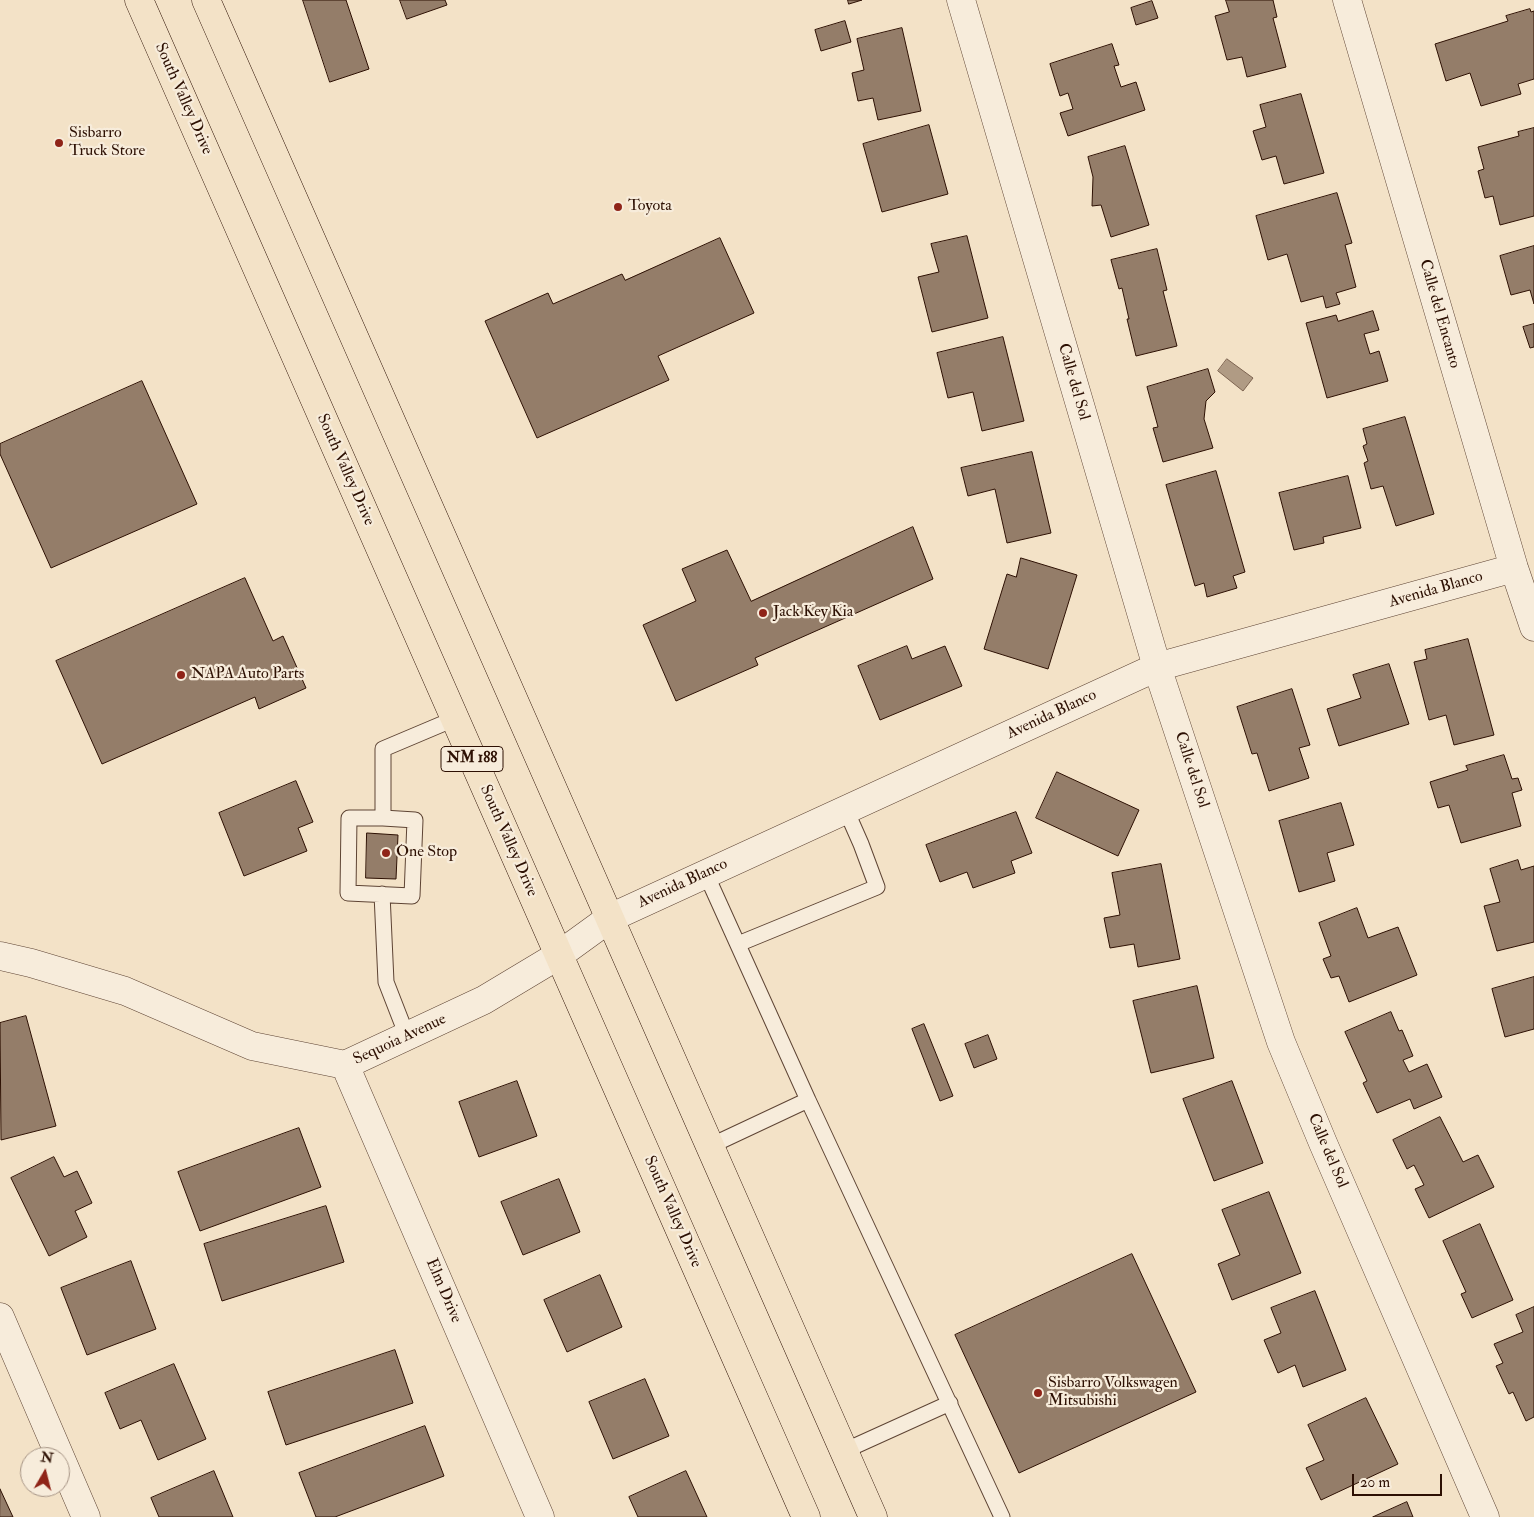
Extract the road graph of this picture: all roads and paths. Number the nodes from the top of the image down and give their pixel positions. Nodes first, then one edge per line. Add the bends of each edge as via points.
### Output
1 (139, 0) edge
2 (206, 0) edge
3 (961, 0) edge
4 (1347, 0) edge
5 (1514, 568) junction
6 (1534, 627) edge
7 (1157, 667) junction
8 (454, 718) junction
9 (846, 810) junction
10 (383, 818) junction
11 (706, 874) junction
12 (382, 894) junction
13 (610, 918) junction
14 (738, 944) junction
15 (559, 955) junction
16 (0, 956) edge
17 (407, 1036) junction
18 (346, 1065) junction
19 (808, 1100) junction
20 (710, 1146) junction
21 (0, 1317) edge
22 (950, 1403) junction
23 (844, 1451) junction
24 (86, 1517) edge
25 (540, 1517) edge
26 (806, 1517) edge
27 (873, 1517) edge
28 (1002, 1517) edge
29 (1485, 1517) edge

1 - 8 main road, South Valley Drive / NM 188
2 - 13 main road
3 - 7 street, Calle del Sol
4 - 5 street, Calle del Encanto
5 - 6 street, Calle del Encanto
5 - 7 street, Avenida Blanco
7 - 9 street, Avenida Blanco
7 - 29 street, Calle del Sol via 1281,1042
8 - 10 lane via 384,749
8 - 15 main road, South Valley Drive / NM 188
9 - 11 street, Avenida Blanco
9 - 14 lane via 876,887
10 - 12 lane via 415,820 412,896
10 - 12 lane via 349,818 348,893
11 - 13 street, Avenida Blanco
11 - 14 lane
12 - 17 lane via 386,982
13 - 15 street, Sequoia Avenue
13 - 20 main road
14 - 19 lane
15 - 17 street, Sequoia Avenue via 484,1000
15 - 26 main road, South Valley Drive / NM 188
16 - 18 street, Sequoia Avenue via 125,992 252,1046
17 - 18 street, Sequoia Avenue
18 - 25 street, Elm Drive
19 - 20 lane
19 - 22 lane
20 - 23 main road
21 - 24 street
22 - 23 lane
22 - 28 lane
23 - 27 main road

